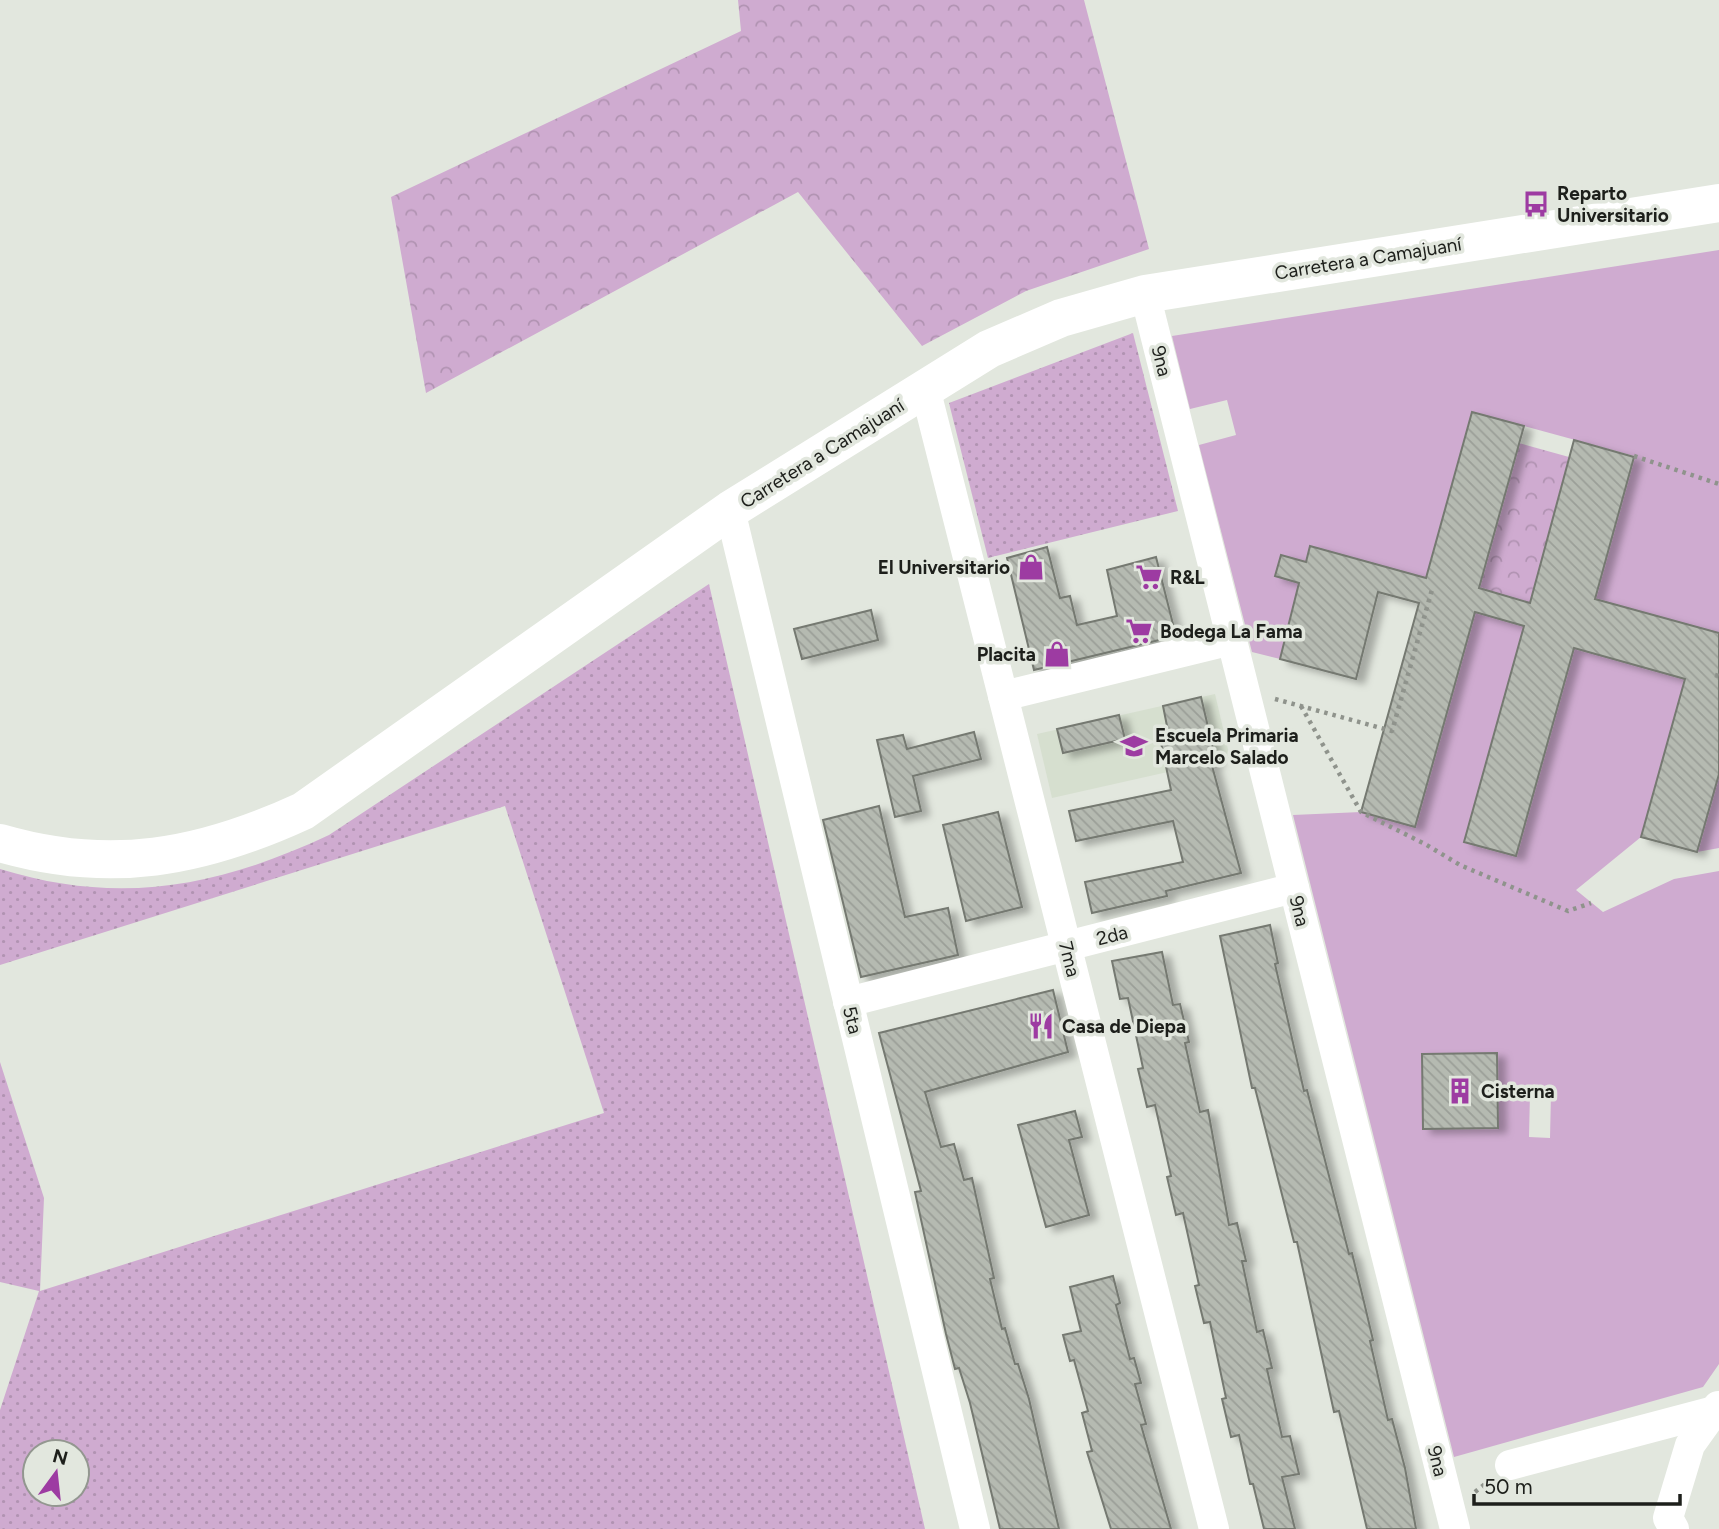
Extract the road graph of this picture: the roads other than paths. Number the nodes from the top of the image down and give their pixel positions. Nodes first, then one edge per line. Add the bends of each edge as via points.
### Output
1 (1719, 203) edge
2 (1145, 294) junction
3 (925, 388) junction
4 (730, 510) junction
5 (1232, 640) junction
6 (1003, 696) junction
7 (0, 843) edge
8 (1294, 888) junction
9 (1067, 946) junction
10 (848, 1002) junction
11 (1717, 1408) edge
12 (1510, 1465) road end
13 (1453, 1520) edge
14 (975, 1529) edge
15 (1214, 1529) edge
16 (1674, 1529) edge

1 - 2 main road, Carretera a Camajuaní
2 - 3 main road, Carretera a Camajuaní via 1061,317 989,349
2 - 5 street, 9na
3 - 4 main road, Carretera a Camajuaní
3 - 6 street, 7ma
4 - 7 main road, Carretera a Camajuaní via 355,777 281,822 187,853 125,860 63,857
4 - 10 street, 5ta
5 - 6 street
5 - 8 street, 9na
6 - 9 street, 7ma
8 - 9 street, 2da
8 - 13 street, 9na
9 - 10 street, 2da
9 - 15 street, 7ma
10 - 14 street, 5ta
11 - 12 street
11 - 16 street via 1690,1445 1668,1518

